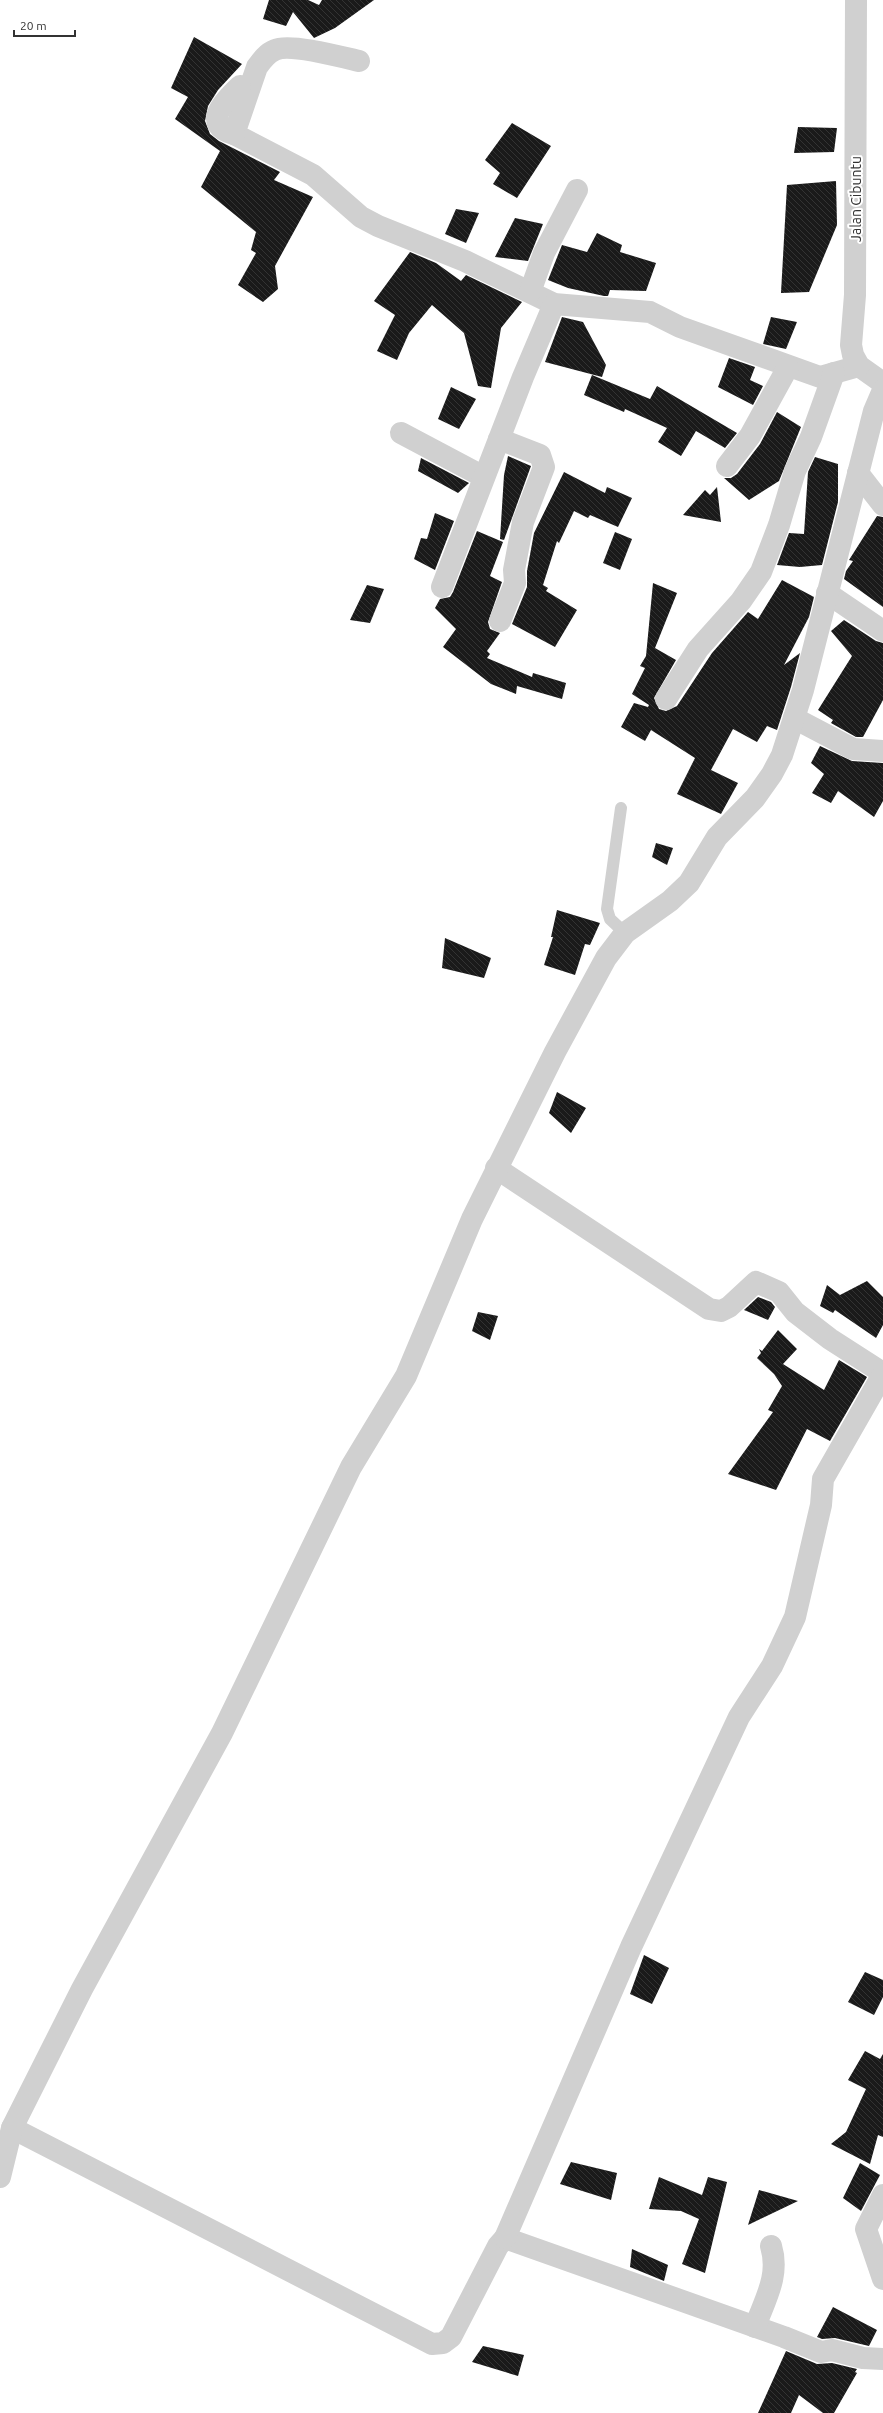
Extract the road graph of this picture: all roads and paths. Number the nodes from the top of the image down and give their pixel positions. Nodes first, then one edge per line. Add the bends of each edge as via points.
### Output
1 (856, 0) edge
2 (359, 61) dead end
3 (240, 86) dead end
4 (234, 134) junction
5 (577, 190) dead end
6 (530, 292) junction
7 (554, 304) junction
8 (859, 366) junction
9 (788, 367) junction
10 (834, 373) junction
11 (883, 383) edge
12 (883, 390) edge
13 (401, 433) dead end
14 (499, 439) junction
15 (727, 466) dead end
16 (858, 473) junction
17 (484, 477) junction
18 (883, 505) edge
19 (442, 587) dead end
20 (827, 593) junction
21 (500, 621) dead end
22 (883, 631) edge
23 (666, 699) dead end
24 (794, 718) junction
25 (883, 751) edge
26 (621, 808) dead end
27 (625, 933) junction
28 (496, 1168) junction
29 (883, 1373) edge
30 (12, 2128) junction
31 (0, 2177) edge
32 (883, 2195) edge
33 (505, 2238) junction
34 (771, 2246) dead end
35 (883, 2279) edge
36 (755, 2327) junction
37 (883, 2359) edge

1 - 8 street, Jalan Cibuntu via 855,295 851,345 852,355
2 - 4 street via 289,48 276,49 264,57 257,66
3 - 4 street via 224,101 217,113 217,122 223,130
4 - 6 street via 313,175 356,213 378,226 439,250
5 - 6 street via 547,246
6 - 7 street
7 - 9 street via 650,312
7 - 14 street
8 - 10 street
8 - 11 street
9 - 10 street via 820,377
9 - 15 street via 750,436
10 - 23 street via 795,472 761,572 741,601 698,649
12 - 16 street via 874,411
13 - 17 street
14 - 17 street
14 - 21 street via 540,455 544,466 523,522 514,570 515,583
16 - 18 street
16 - 20 street
17 - 19 street
20 - 22 street
20 - 24 street
24 - 25 street via 853,749
24 - 27 street via 782,755 772,774 755,798 717,837 689,882 664,906
26 - 27 lane via 607,909 610,919
27 - 28 street via 606,958
28 - 29 street via 709,1309 721,1312 729,1308 756,1282 780,1292 795,1312
28 - 30 street via 406,1376 351,1467 222,1733 82,1989
29 - 33 street via 823,1479 821,1505 794,1617 772,1666 739,1717 635,1939
30 - 31 street
30 - 33 street via 432,2344 443,2343 451,2337 498,2246
32 - 35 street via 866,2229
33 - 36 street
34 - 36 street via 775,2260 775,2275
36 - 37 street via 821,2352 832,2350 863,2358

